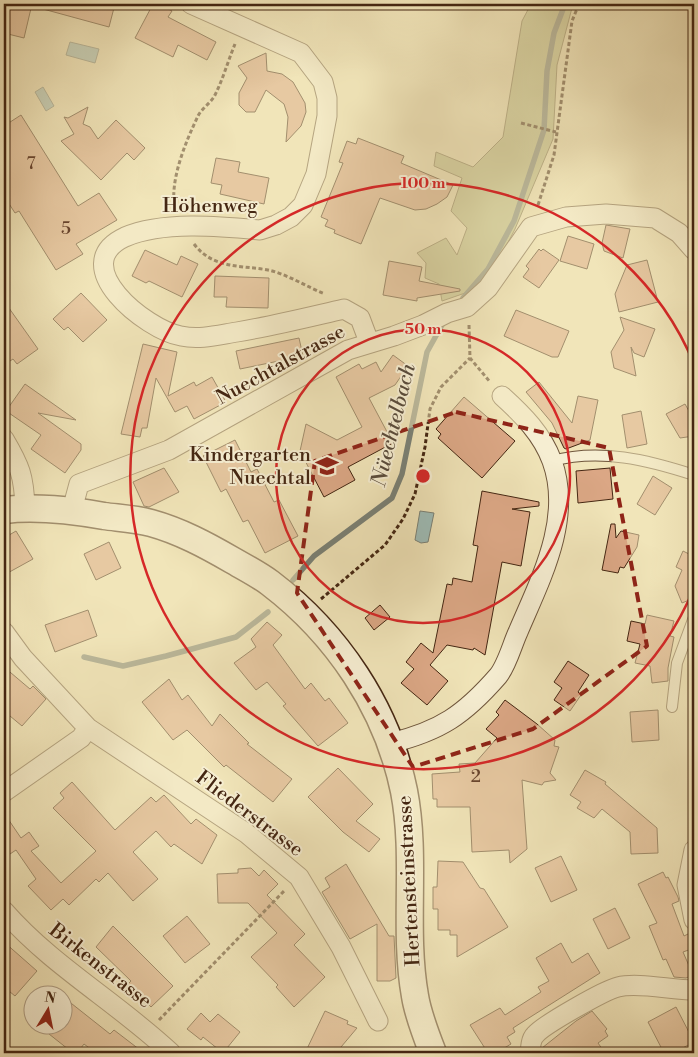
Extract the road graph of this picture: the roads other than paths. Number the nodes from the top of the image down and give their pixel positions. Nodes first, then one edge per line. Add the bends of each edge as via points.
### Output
1 (190, 4) edge
2 (694, 250) edge
3 (370, 342) junction
4 (502, 396) road end
5 (4, 439) edge
6 (552, 462) junction
7 (694, 475) edge
8 (14, 509) edge
9 (72, 510) junction
10 (694, 617) edge
11 (4, 632) edge
12 (672, 707) dead end
13 (88, 728) junction
14 (391, 743) junction
15 (4, 792) edge
16 (694, 850) edge
17 (4, 911) edge
18 (694, 920) edge
19 (694, 990) edge
20 (378, 1021) dead end
21 (171, 1053) edge
22 (433, 1053) edge
23 (531, 1053) edge

1 - 3 street, Höhenweg via 301,53 323,82 327,116 316,174 303,205 276,225 260,230 151,228 123,238 112,247 104,262 105,276 132,312 160,331 202,338 344,309 360,318
2 - 3 street, Nuechtalstrasse via 678,233 656,218 606,214 574,216 531,228 488,288 467,307 394,336
3 - 9 street, Nuechtalstrasse via 310,370 169,450 79,484
4 - 6 street via 528,419
5 - 8 street via 21,472
6 - 7 lane via 574,456 625,457
6 - 14 street via 558,515 550,559 499,675 466,709 442,726
8 - 9 street, Hertensteinstrasse
9 - 14 street, Hertensteinstrasse via 151,523 202,542 269,582 329,638 358,677
10 - 12 lane via 677,663
11 - 13 street, Fliederstrasse via 23,658
13 - 15 street via 81,738
13 - 20 street, Fliederstrasse via 246,833 299,878 341,947
14 - 22 street, Hertensteinstrasse via 404,792 415,996
16 - 18 street via 687,885
17 - 21 street, Birkenstrasse via 46,951 148,1031
19 - 23 street via 630,985 616,987 578,1006 534,1035

